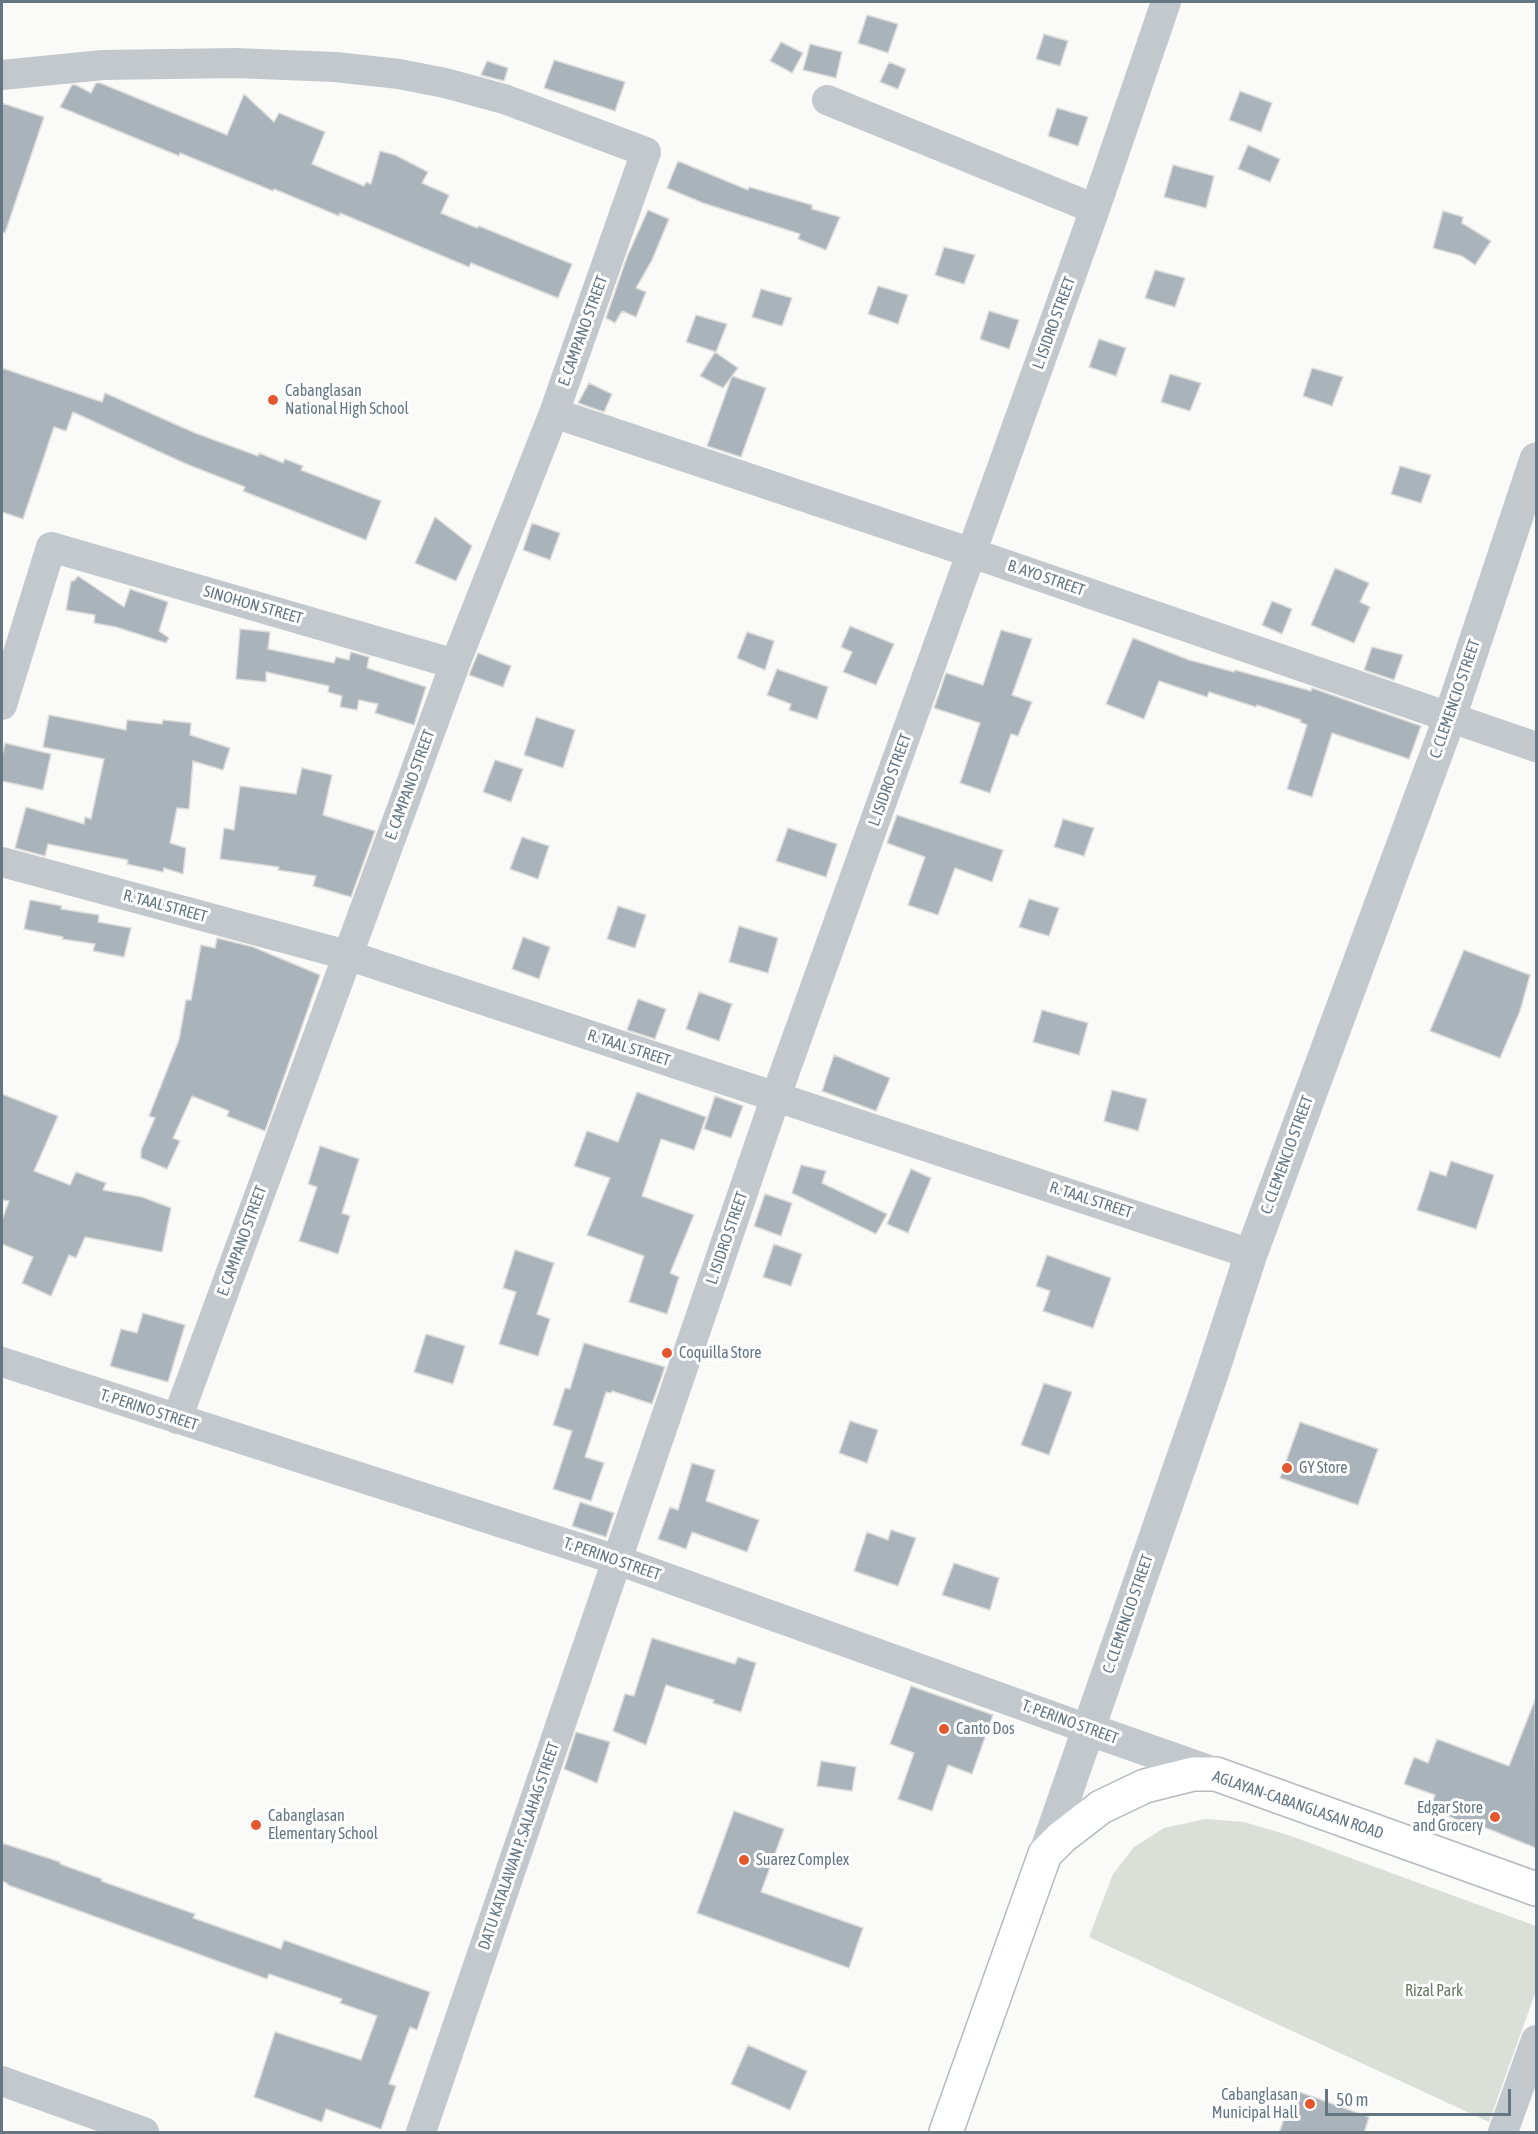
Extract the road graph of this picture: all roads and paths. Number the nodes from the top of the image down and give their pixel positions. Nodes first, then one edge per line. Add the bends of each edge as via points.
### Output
1 (1166, 2) edge
2 (2, 75) edge
3 (827, 100) dead end
4 (1095, 209) junction
5 (554, 414) junction
6 (1536, 459) edge
7 (972, 553) junction
8 (455, 664) junction
9 (2, 705) edge
10 (1450, 717) junction
11 (1536, 747) edge
12 (2, 862) edge
13 (347, 955) junction
14 (776, 1096) junction
15 (1251, 1254) junction
16 (2, 1362) edge
17 (177, 1419) junction
18 (617, 1560) junction
19 (1088, 1728) junction
20 (1216, 1774) junction
21 (1045, 1854) junction
22 (1536, 1888) edge
23 (1536, 2040) edge
24 (2, 2081) edge
25 (144, 2133) edge
26 (422, 2133) edge
27 (946, 2133) edge
28 (1503, 2133) edge

1 - 4 street, L. ISIDRO STREET
2 - 5 street, E. CAMPANO STREET via 103,65 235,63 399,74 504,99 646,152
3 - 4 street
4 - 7 street, L. ISIDRO STREET
5 - 7 street, B. AYO STREET
5 - 8 street, E. CAMPANO STREET
6 - 10 street, C. CLEMENCIO STREET
7 - 10 street, B. AYO STREET
7 - 14 street, L. ISIDRO STREET
8 - 9 street, SINOHON STREET via 51,547
8 - 13 street, E. CAMPANO STREET
10 - 11 street, B. AYO STREET
10 - 15 street, C. CLEMENCIO STREET
12 - 13 street, R. TAAL STREET
13 - 14 street, R. TAAL STREET
13 - 17 street, E. CAMPANO STREET
14 - 15 street, R. TAAL STREET
14 - 18 street, L. ISIDRO STREET
15 - 19 street, C. CLEMENCIO STREET
16 - 17 street, T. PERINO STREET
17 - 18 street, T. PERINO STREET
18 - 19 street, T. PERINO STREET
18 - 26 street, DATU KATALAWAN P. SALAHAG STREET
19 - 20 street, T. PERINO STREET
19 - 21 street, C. CLEMENCIO STREET
20 - 21 main road, AGLAYAN-CABANGLASAN ROAD via 1169,1779 1123,1796 1081,1821
20 - 22 main road, AGLAYAN-CABANGLASAN ROAD
21 - 27 main road, AGLAYAN-CABANGLASAN ROAD
23 - 28 street
24 - 25 street

